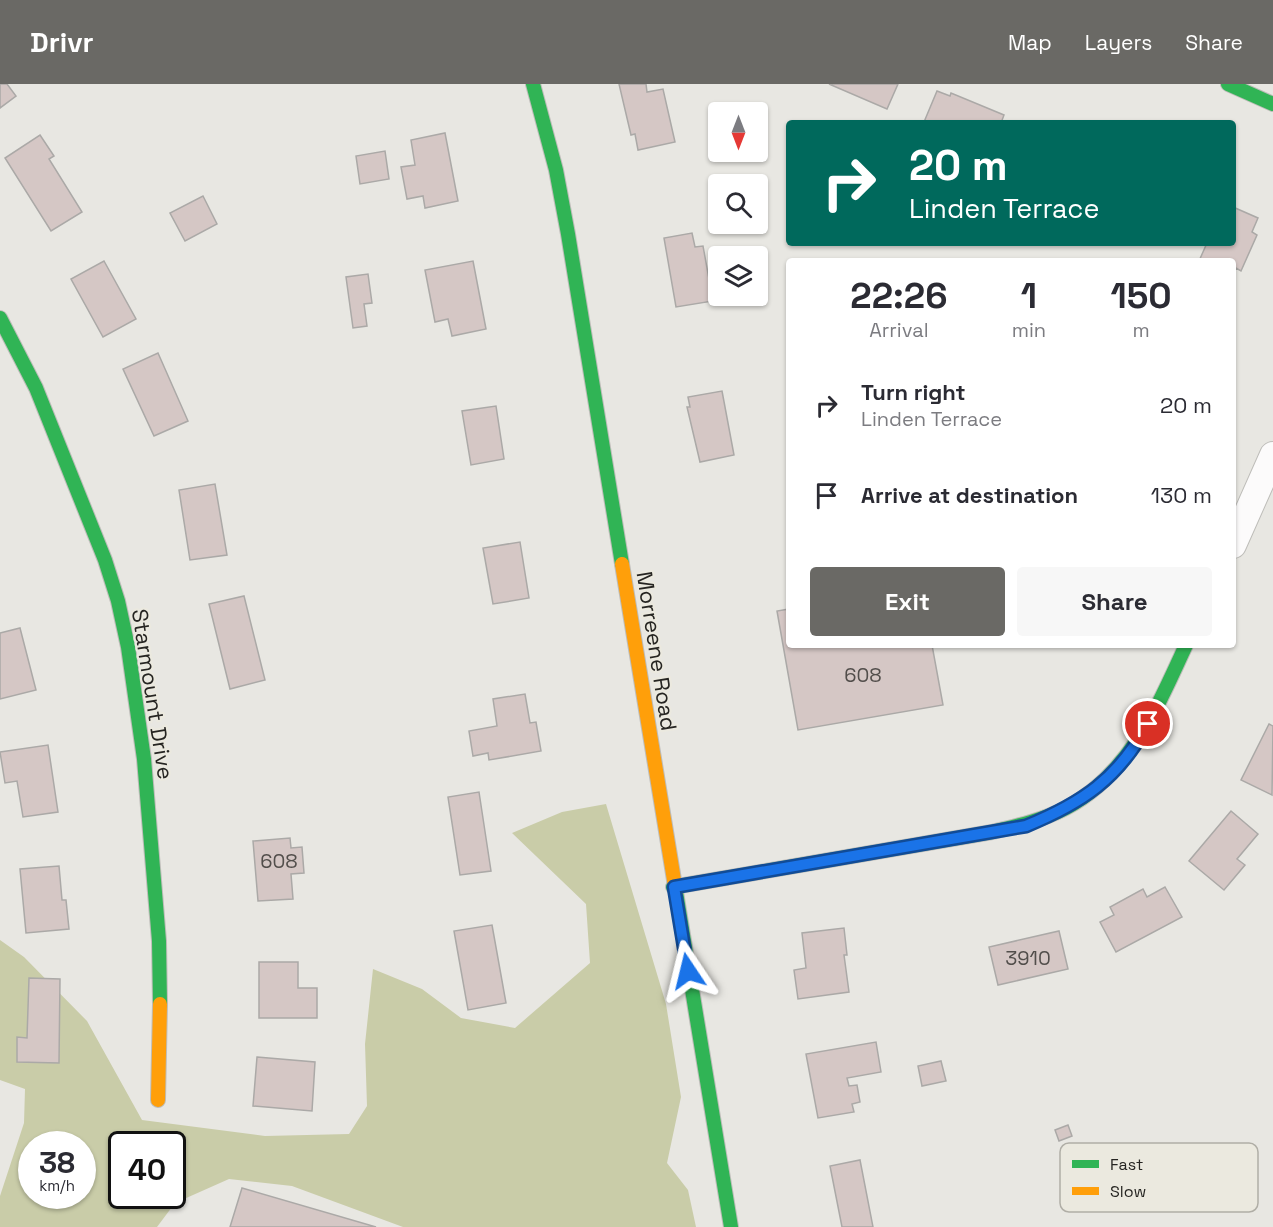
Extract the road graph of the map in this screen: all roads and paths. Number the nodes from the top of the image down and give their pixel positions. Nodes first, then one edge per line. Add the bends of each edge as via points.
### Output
1 (533, 84) edge
2 (1228, 84) edge
3 (1273, 104) edge
4 (0, 318) edge
5 (1273, 455) edge
6 (1236, 538) edge
7 (1185, 648) edge
8 (674, 887) junction
9 (158, 1100) dead end
10 (731, 1227) edge

1 - 8 street, Morreene Road via 568,234
2 - 3 street
4 - 9 street, Starmount Drive via 36,388 105,560 128,647 144,759 159,941
5 - 6 street
7 - 8 street via 1158,707 1122,765 1106,782 1058,813 1026,826
8 - 10 street, Morreene Road

